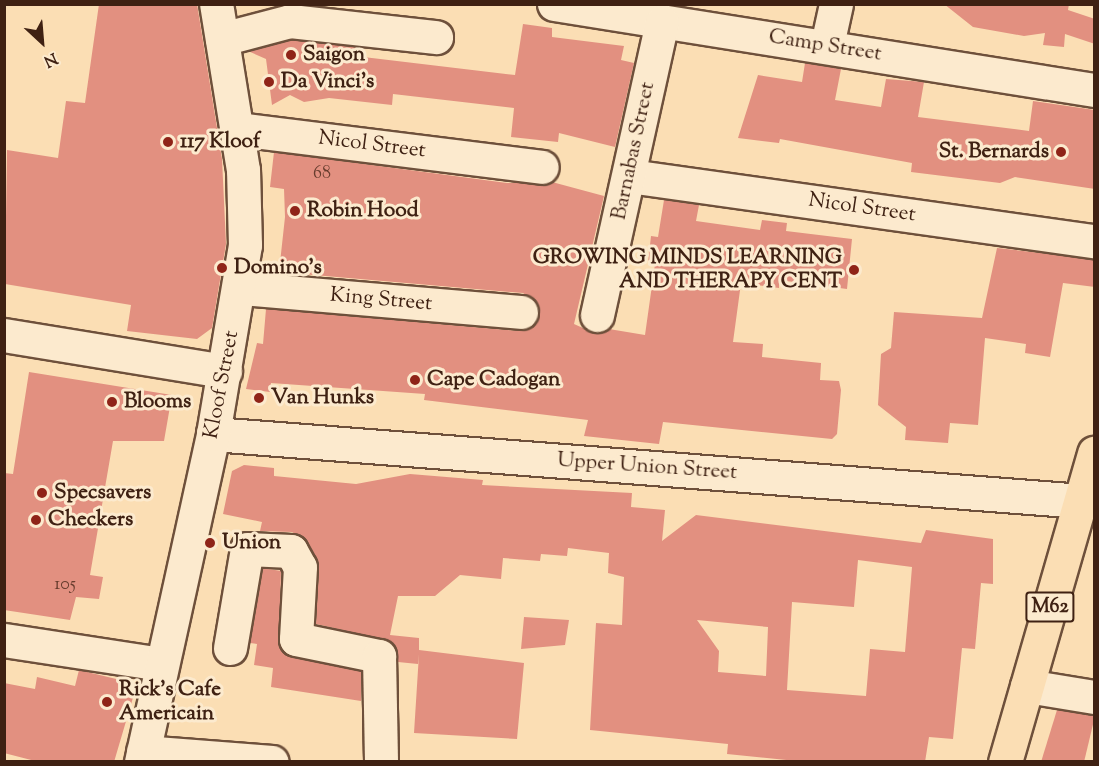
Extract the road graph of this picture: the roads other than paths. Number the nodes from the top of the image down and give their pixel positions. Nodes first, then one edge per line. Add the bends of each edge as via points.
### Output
1 (216, 4) edge
2 (554, 4) edge
3 (836, 4) edge
4 (662, 22) junction
5 (436, 37) dead end
6 (222, 39) junction
7 (826, 45) junction
8 (1095, 90) edge
9 (237, 129) junction
10 (542, 167) dead end
11 (629, 176) junction
12 (1095, 241) edge
13 (241, 288) junction
14 (520, 312) dead end
15 (597, 315) dead end
16 (4, 335) edge
17 (225, 371) junction
18 (213, 434) junction
19 (1095, 453) edge
20 (1081, 501) junction
21 (4, 640) edge
22 (230, 648) dead end
23 (161, 663) junction
24 (1027, 686) junction
25 (1095, 697) edge
26 (142, 757) edge
27 (272, 762) edge
28 (381, 762) edge
29 (1005, 762) edge

1 - 6 street, Kloof Street
2 - 4 street, Camp Street
3 - 7 street
4 - 7 street, Camp Street
4 - 11 street, Barnabas Street
5 - 6 street via 290,21
6 - 9 street, Kloof Street
7 - 8 street, Camp Street
9 - 10 street, Nicol Street
9 - 13 street, Kloof Street via 246,210
11 - 12 street, Nicol Street
11 - 15 street, Barnabas Street
13 - 14 street, King Street
13 - 17 street, Kloof Street
16 - 17 street
17 - 18 street, Kloof Street
18 - 20 street, Upper Union Street
18 - 23 street, Kloof Street
19 - 20 main road, M62
20 - 24 main road, M62
21 - 23 street
22 - 28 street via 247,549 291,551 300,567 296,639 379,656
23 - 26 street, Kloof Street
24 - 25 street
24 - 29 main road, M62
26 - 27 street

